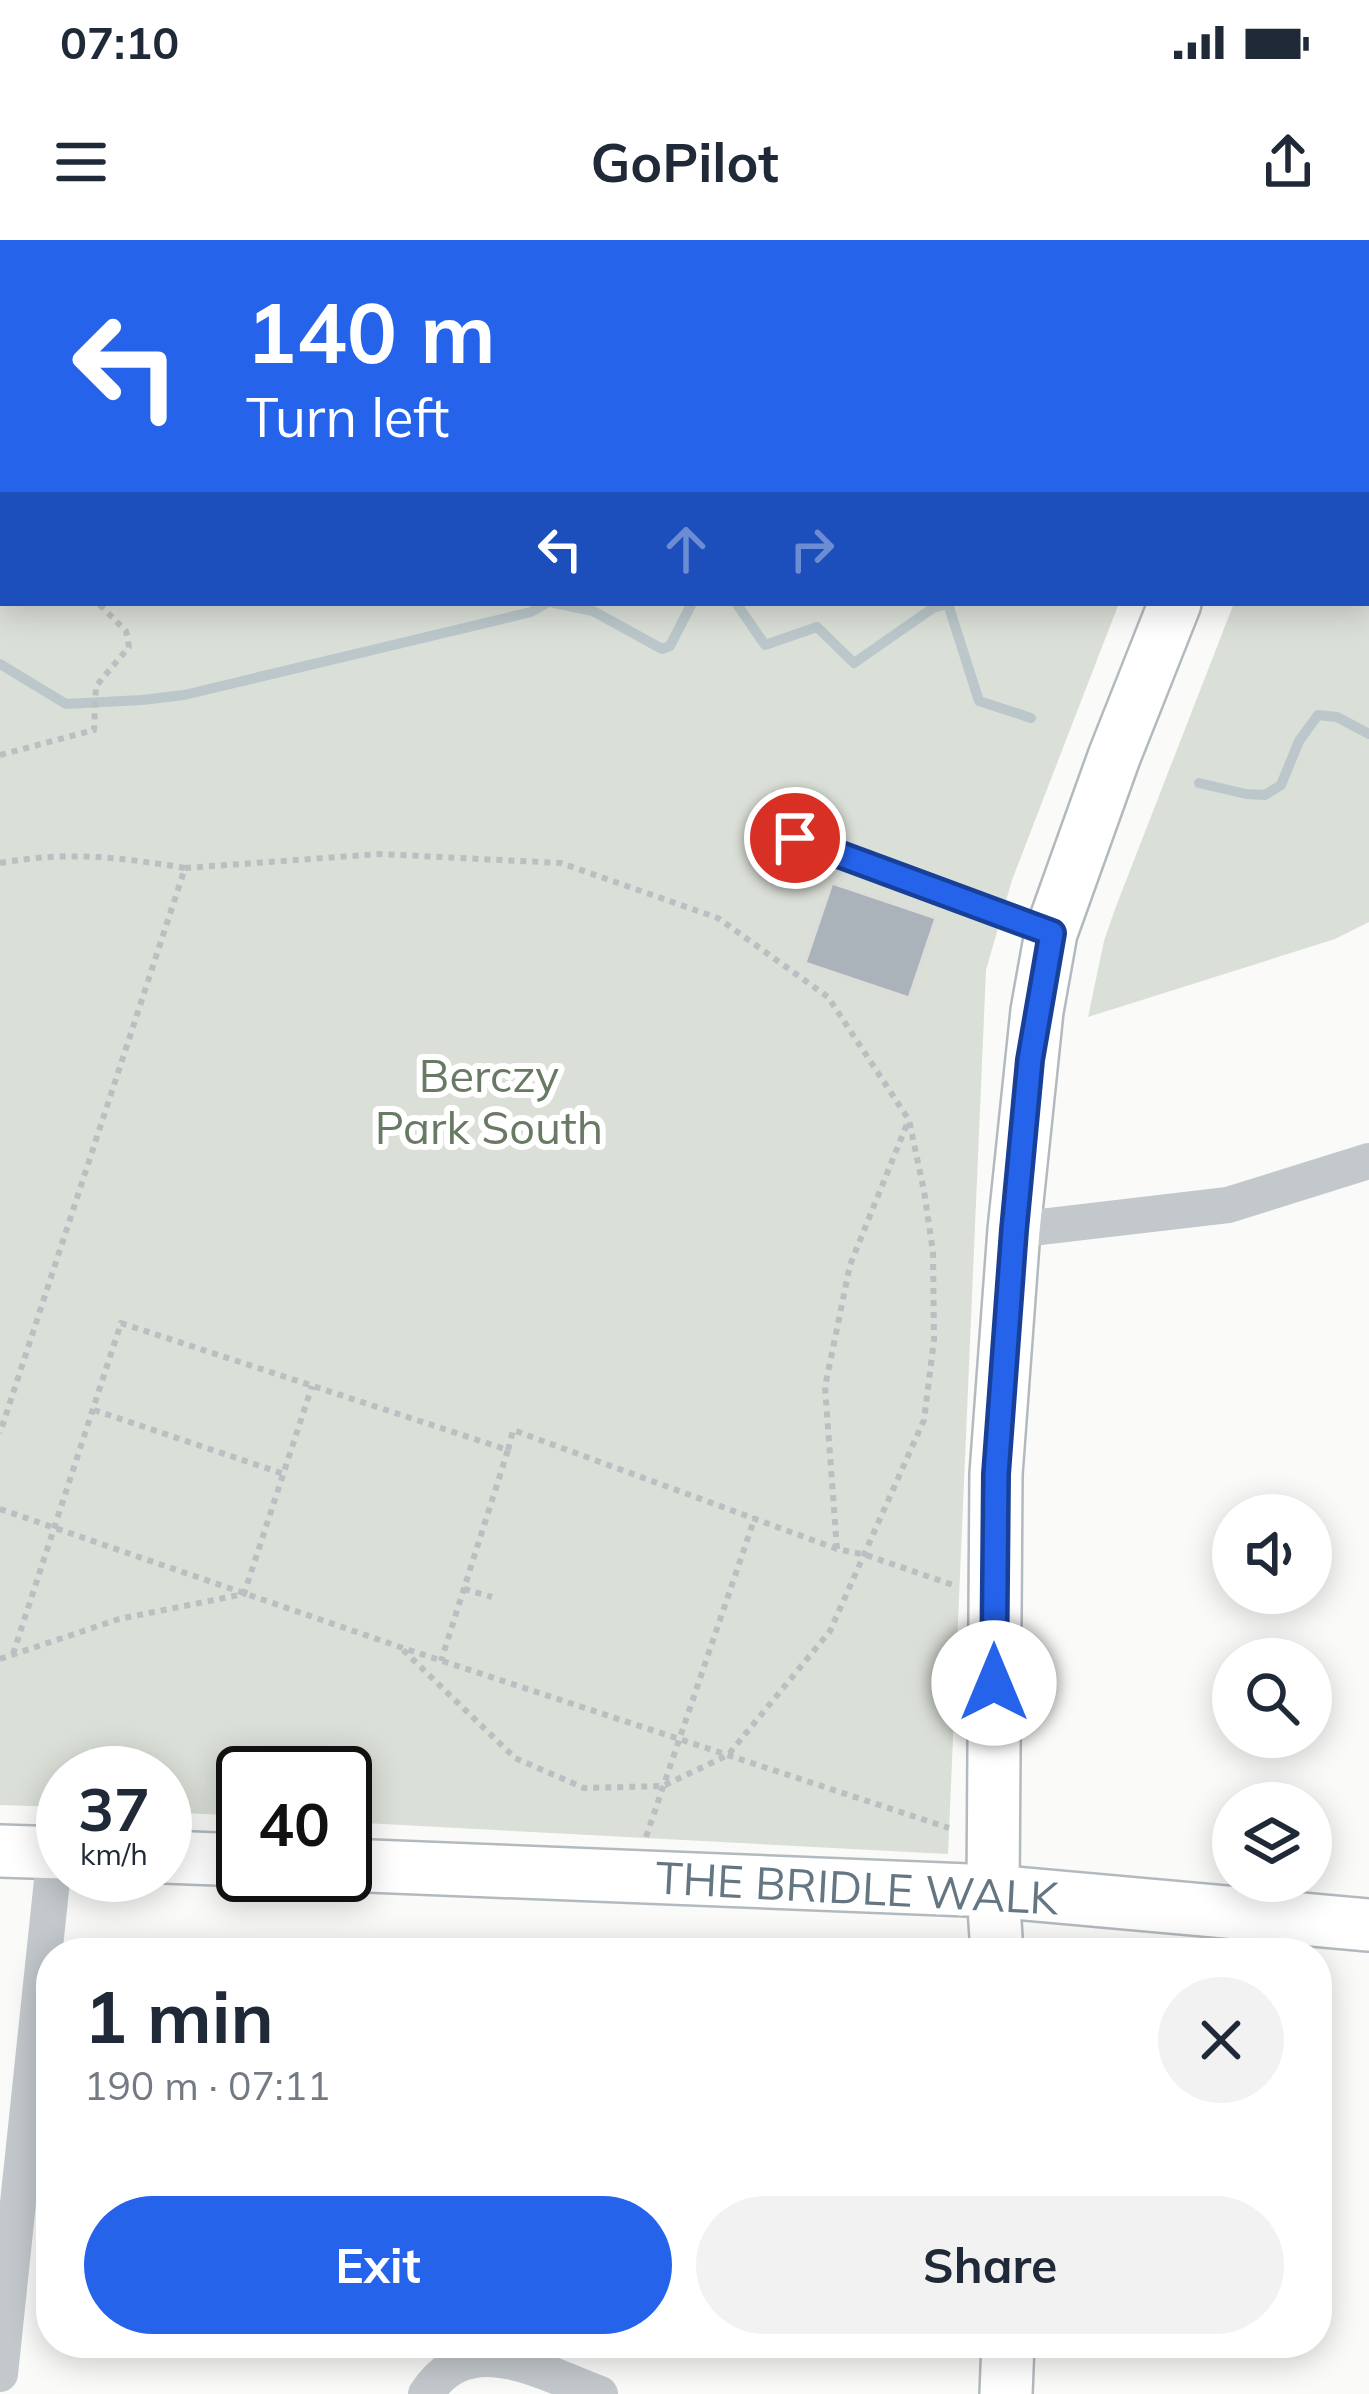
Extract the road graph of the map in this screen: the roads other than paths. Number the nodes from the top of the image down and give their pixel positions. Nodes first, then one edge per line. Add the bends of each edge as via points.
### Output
1 (1174, 606) edge
2 (795, 838) dead end
3 (1052, 933) junction
4 (1369, 1161) edge
5 (1014, 1230) junction
6 (0, 1851) edge
7 (36, 1852) edge
8 (372, 1866) edge
9 (992, 1892) junction
10 (53, 1902) edge
11 (1369, 1925) edge
12 (49, 1938) edge
13 (996, 1938) edge
14 (36, 2056) edge
15 (1007, 2358) edge
16 (0, 2374) edge
17 (426, 2394) edge
18 (600, 2394) edge
19 (1006, 2394) edge

1 - 3 street
2 - 3 lane
3 - 5 street
4 - 5 street via 1228,1204
5 - 9 street via 996,1474
6 - 7 street
8 - 9 street, THE BRIDLE WALK
9 - 11 street, THE BRIDLE WALK
9 - 13 street
10 - 12 street
14 - 16 street
15 - 19 street
17 - 18 street via 455,2364 486,2358

